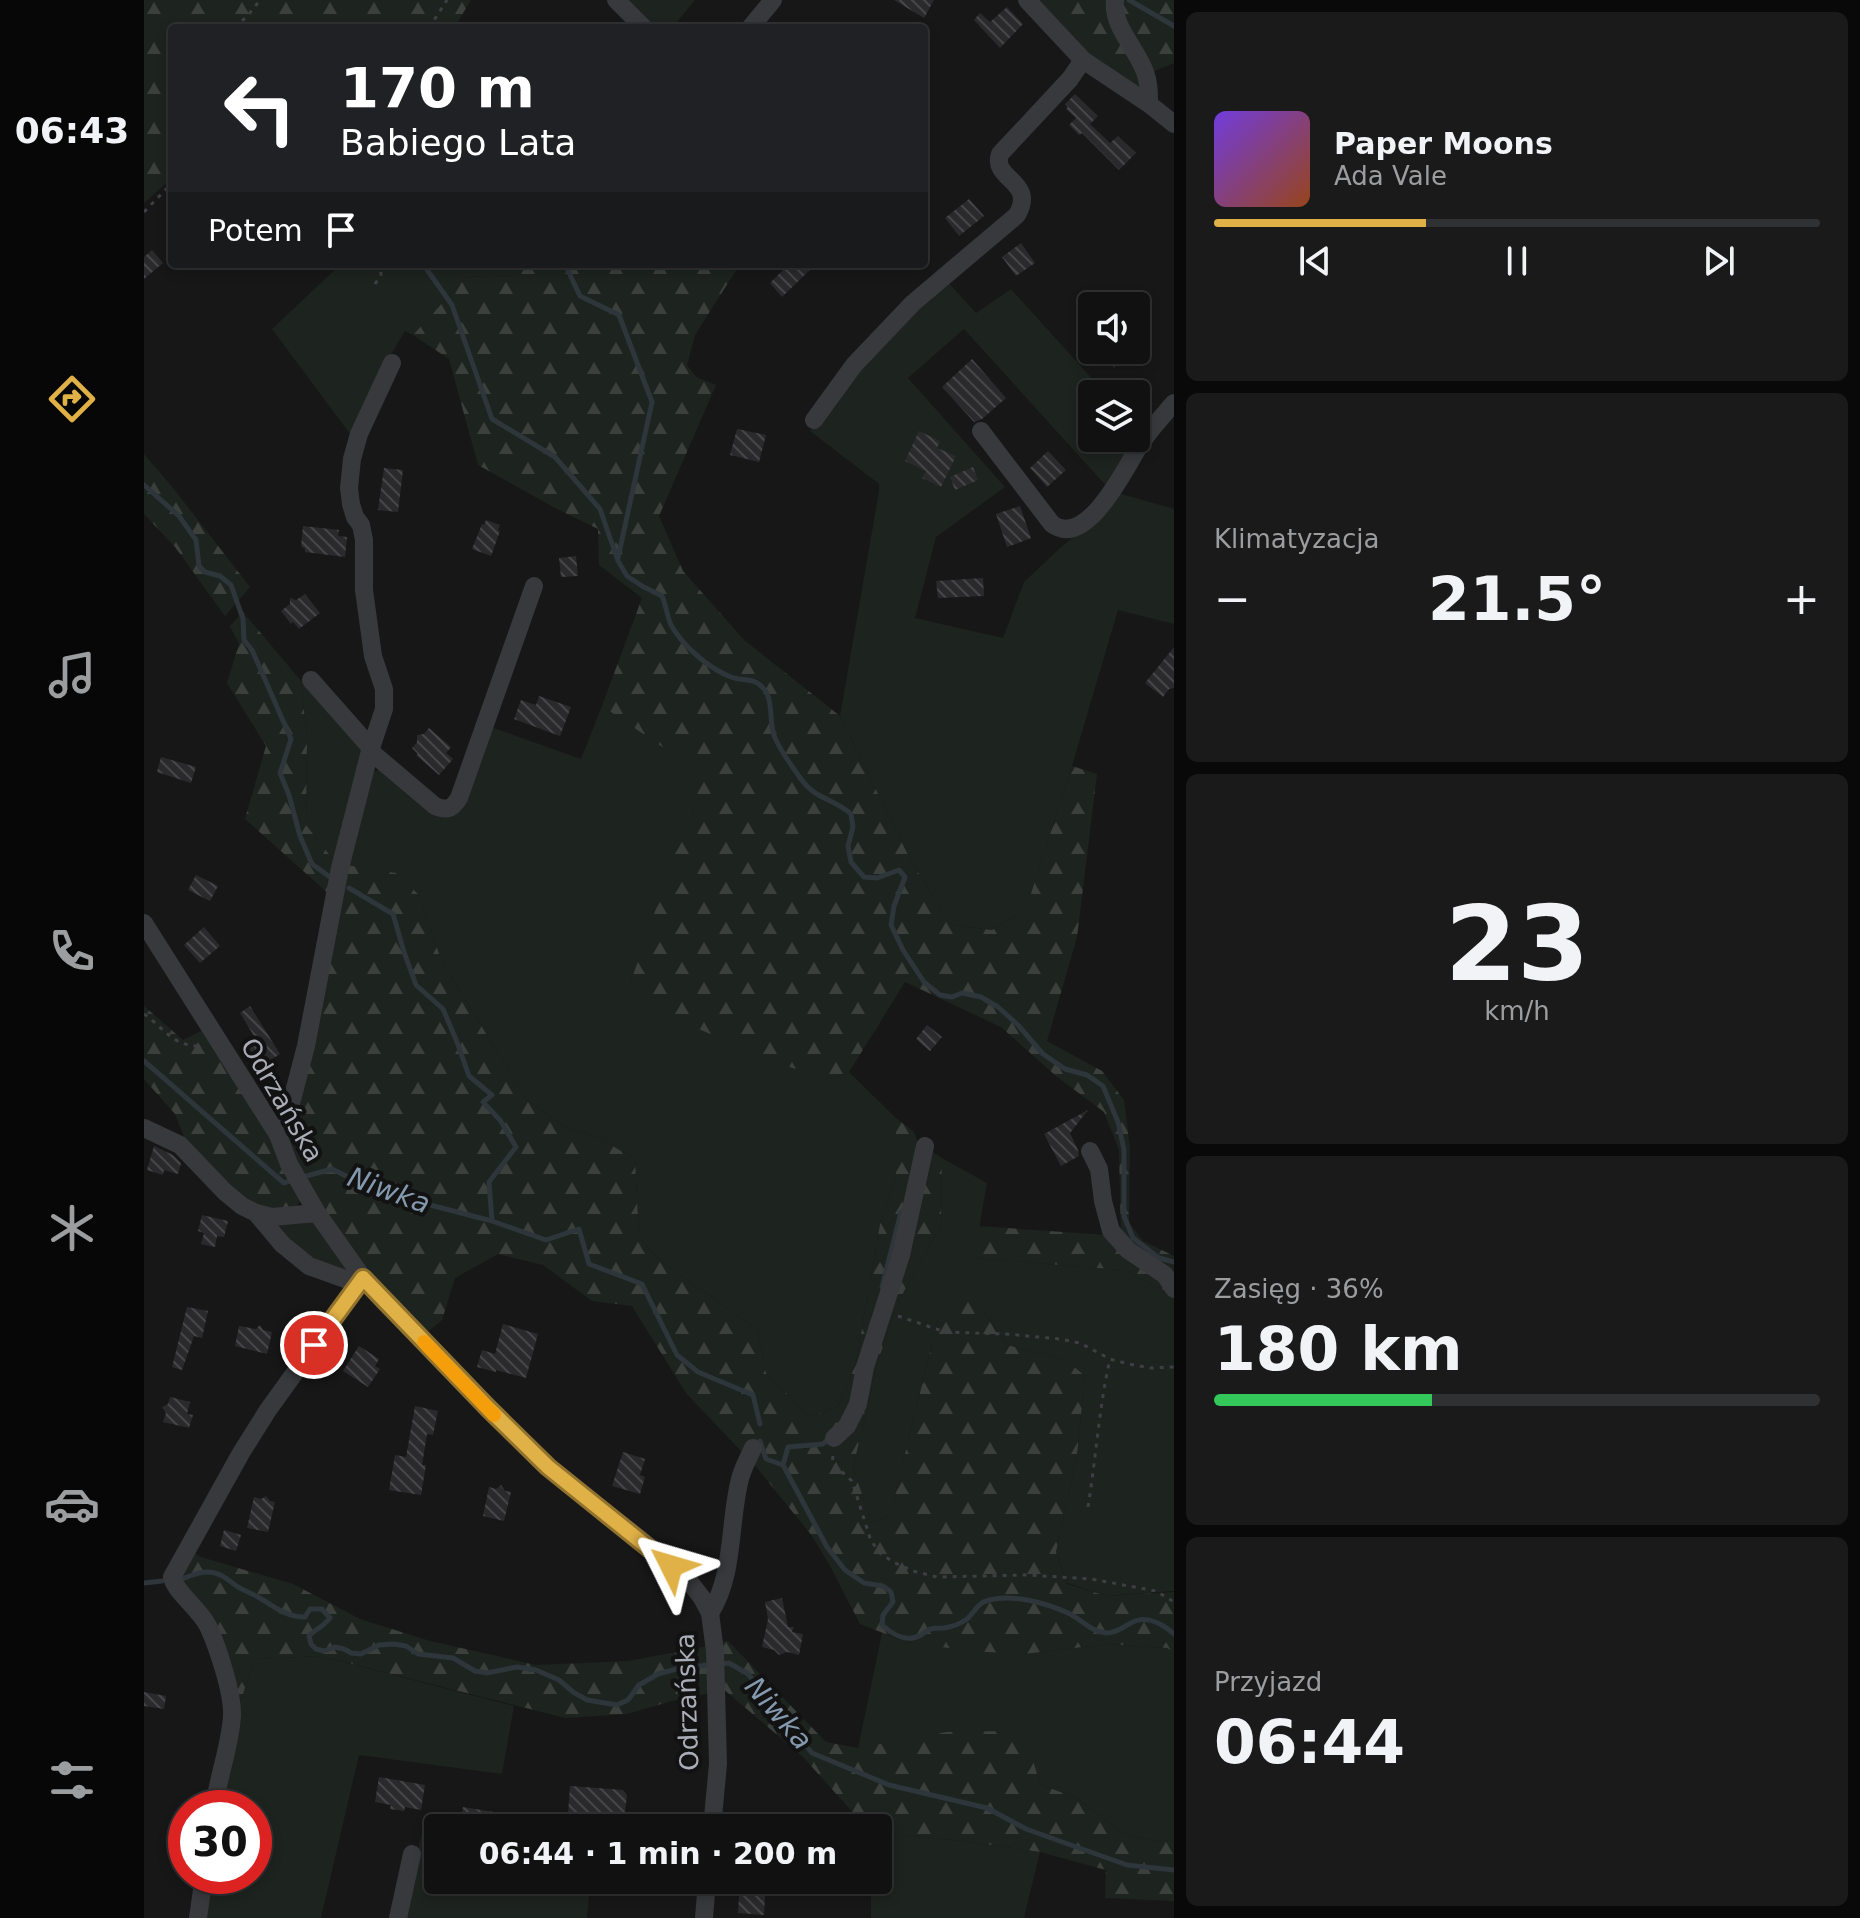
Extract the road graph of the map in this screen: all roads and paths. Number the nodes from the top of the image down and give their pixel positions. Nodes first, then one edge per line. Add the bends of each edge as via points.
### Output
1 (260, 0) edge
2 (447, 0) edge
3 (616, 0) edge
4 (773, 0) edge
5 (1027, 0) edge
6 (1115, 0) edge
7 (239, 24) edge
8 (432, 24) edge
9 (640, 24) edge
10 (753, 24) edge
11 (1083, 60) junction
12 (1149, 104) junction
13 (1174, 124) edge
14 (168, 187) edge
15 (144, 212) edge
16 (380, 268) edge
17 (375, 284) dead end
18 (392, 363) dead end
19 (1174, 403) edge
20 (814, 420) dead end
21 (981, 431) dead end
22 (534, 586) dead end
23 (311, 680) dead end
24 (370, 750) junction
25 (144, 923) edge
26 (144, 1014) edge
27 (219, 1042) junction
28 (144, 1128) edge
29 (278, 1135) junction
30 (925, 1146) dead end
31 (1090, 1151) dead end
32 (256, 1213) junction
33 (317, 1213) junction
34 (361, 1281) junction
35 (1174, 1289) edge
36 (883, 1311) junction
37 (1110, 1359) junction
38 (1174, 1367) edge
39 (834, 1438) joint
40 (753, 1448) dead end
41 (1088, 1507) dead end
42 (1174, 1602) edge
43 (710, 1613) junction
44 (217, 1790) edge
45 (713, 1814) edge
46 (412, 1854) dead end
47 (201, 1894) edge
48 (706, 1894) edge
49 (198, 1918) edge
50 (398, 1918) edge
51 (704, 1918) edge

1 - 7 path
2 - 8 path
3 - 9 street
4 - 10 street
5 - 11 street
6 - 12 street via 1119,25 1148,81
11 - 12 street
11 - 20 street via 1000,154 998,166 1023,198 1017,215 913,303 854,365
12 - 13 street
14 - 15 path
16 - 17 path
18 - 24 street via 359,434 349,488 364,540 364,590 385,700
19 - 21 street via 1154,424 1098,509 1070,529 1052,524
22 - 24 street via 454,807 435,806
23 - 24 street
24 - 29 street via 340,868 306,1046
25 - 27 street, Odrzańska
26 - 27 path via 176,1042 197,1047
27 - 29 street, Odrzańska
28 - 32 street via 180,1145 225,1192
29 - 33 street, Odrzańska
30 - 36 street
31 - 35 street via 1099,1169 1111,1231 1165,1275
32 - 33 street
32 - 34 street via 309,1266
33 - 34 street, Odrzańska
34 - 43 street, Odrzańska via 548,1467 689,1581
34 - 44 street via 268,1410 167,1576 210,1629 231,1697 231,1727
36 - 37 path via 945,1332 1080,1343
36 - 39 street via 858,1404
37 - 38 path
37 - 41 path
39 - 42 path via 832,1463 852,1481 871,1541 893,1562 937,1577 1091,1579 1156,1591
40 - 43 street via 739,1481 723,1584
43 - 45 street, Odrzańska via 718,1764
46 - 50 street
47 - 49 street
48 - 51 street

